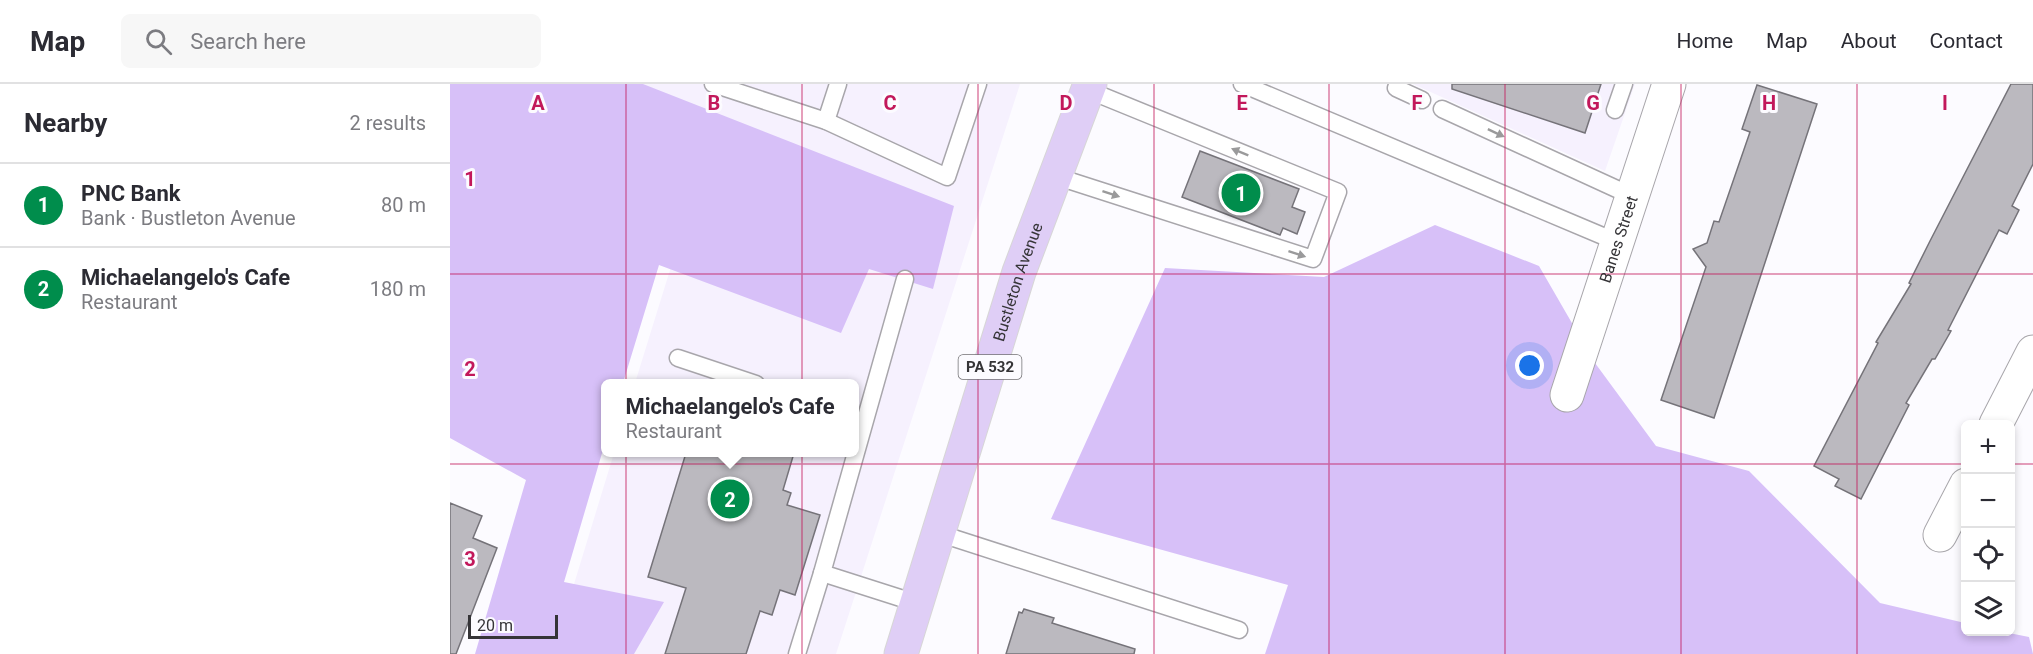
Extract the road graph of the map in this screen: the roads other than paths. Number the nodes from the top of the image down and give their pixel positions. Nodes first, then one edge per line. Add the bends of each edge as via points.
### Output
1 (713, 84) edge
2 (838, 84) edge
3 (978, 84) edge
4 (1242, 84) edge
5 (1624, 84) edge
6 (1669, 84) edge
7 (1393, 85) edge
8 (1089, 87) edge
9 (1422, 100) dead end
10 (1442, 109) dead end
11 (1615, 111) dead end
12 (826, 121) junction
13 (1055, 176) junction
14 (1632, 196) junction
15 (1617, 242) junction
16 (905, 279) dead end
17 (2033, 352) edge
18 (678, 358) dead end
19 (741, 379) edge
20 (1567, 395) dead end
21 (860, 417) edge
22 (1998, 420) edge
23 (850, 457) edge
24 (1961, 493) edge
25 (938, 533) junction
26 (1940, 535) dead end
27 (822, 573) junction
28 (916, 603) junction
29 (1239, 630) dead end
30 (798, 654) edge
31 (901, 654) edge

1 - 12 lane
2 - 12 lane
3 - 12 lane via 947,177
4 - 15 lane
5 - 11 lane
6 - 14 street, Banes Street
7 - 9 lane
8 - 13 main road, Bustleton Avenue / PA 532
13 -> 8 lane via 1313,259 1338,192
10 -> 14 lane
13 - 25 main road, Bustleton Avenue / PA 532 via 1019,272
14 - 15 street, Banes Street
15 - 20 street, Banes Street
16 - 21 lane
17 - 22 street
18 - 19 lane
23 - 27 lane
24 - 26 street
25 - 28 main road, Bustleton Avenue / PA 532
25 - 29 lane
27 - 28 lane
27 - 30 lane
28 - 31 main road, Bustleton Avenue / PA 532

